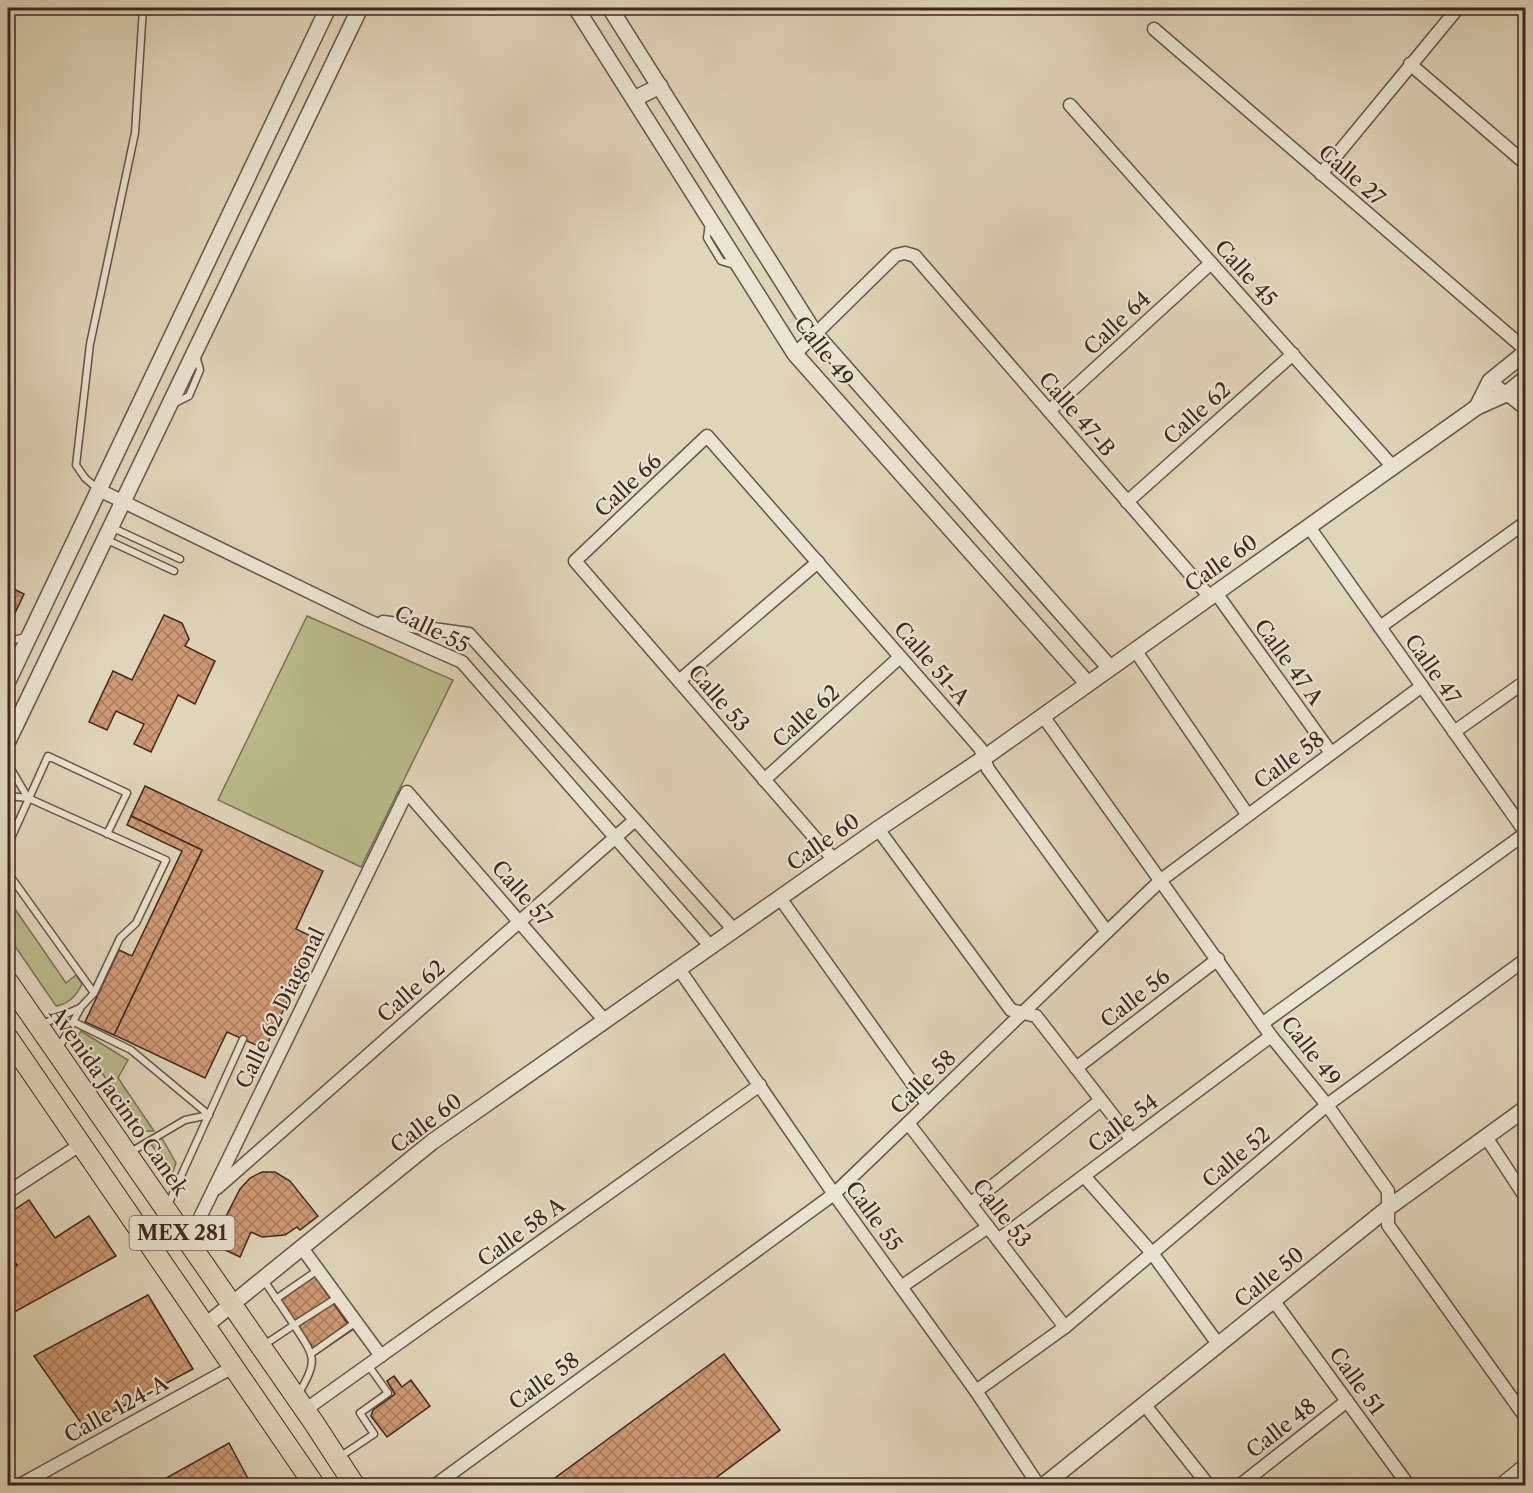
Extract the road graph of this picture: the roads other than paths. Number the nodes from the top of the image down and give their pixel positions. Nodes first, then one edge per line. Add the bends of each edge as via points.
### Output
1 (143, 8) edge
2 (360, 8) edge
3 (576, 8) edge
4 (610, 8) edge
5 (1458, 8) edge
6 (326, 9) edge
7 (1154, 29) dead end
8 (1410, 64) junction
9 (660, 86) junction
10 (634, 99) junction
11 (1070, 105) dead end
12 (266, 139) junction
13 (292, 150) junction
14 (1526, 164) edge
15 (1321, 174) junction
16 (1211, 263) junction
17 (816, 335) junction
18 (1526, 351) edge
19 (795, 354) junction
20 (1293, 354) junction
21 (1526, 378) edge
22 (1490, 381) junction
23 (1506, 394) junction
24 (1477, 407) junction
25 (1526, 409) edge
26 (1049, 411) junction
27 (707, 436) joint
28 (1394, 467) junction
29 (99, 490) junction
30 (123, 502) junction
31 (1127, 502) junction
32 (972, 512) junction
33 (1526, 522) edge
34 (1309, 527) junction
35 (951, 530) junction
36 (108, 532) junction
37 (180, 559) dead end
38 (575, 561) joint
39 (818, 562) junction
40 (174, 571) dead end
41 (1213, 595) junction
42 (367, 620) junction
43 (1380, 627) junction
44 (29, 636) junction
45 (8, 647) edge
46 (1135, 650) junction
47 (900, 657) junction
48 (1110, 668) junction
49 (8, 681) edge
50 (679, 681) junction
51 (1526, 681) edge
52 (1088, 684) junction
53 (1422, 686) junction
54 (1042, 716) junction
55 (1454, 732) junction
56 (8, 741) edge
57 (1331, 753) junction
58 (984, 758) junction
59 (8, 764) edge
60 (764, 780) junction
61 (407, 792) joint
62 (8, 796) edge
63 (28, 798) junction
64 (1247, 814) junction
65 (635, 820) junction
66 (878, 829) junction
67 (1525, 833) edge
68 (107, 834) junction
69 (615, 837) junction
70 (8, 845) edge
71 (834, 860) junction
72 (8, 873) edge
73 (1161, 880) junction
74 (780, 898) junction
75 (520, 921) junction
76 (734, 930) junction
77 (1107, 932) junction
78 (711, 947) junction
79 (1218, 959) junction
80 (1526, 959) edge
81 (679, 969) junction
82 (8, 982) edge
83 (94, 993) junction
84 (81, 1007) junction
85 (1023, 1012) junction
86 (605, 1021) junction
87 (74, 1022) junction
88 (1263, 1023) junction
89 (38, 1026) junction
90 (1271, 1036) junction
91 (8, 1038) edge
92 (243, 1039) dead end
93 (56, 1053) junction
94 (1076, 1068) junction
95 (760, 1085) junction
96 (1101, 1100) junction
97 (927, 1104) junction
98 (1327, 1105) junction
99 (1526, 1107) edge
100 (209, 1115) junction
101 (908, 1123) junction
102 (1486, 1137) junction
103 (1132, 1140) junction
104 (80, 1144) junction
105 (127, 1154) junction
106 (1084, 1176) junction
107 (8, 1192) edge
108 (212, 1192) junction
109 (834, 1194) junction
110 (1526, 1198) edge
111 (970, 1204) junction
112 (1388, 1208) junction
113 (166, 1210) junction
114 (988, 1227) junction
115 (998, 1240) junction
116 (188, 1242) junction
117 (302, 1248) junction
118 (1152, 1253) junction
119 (318, 1270) junction
120 (263, 1279) junction
121 (901, 1287) junction
122 (338, 1297) junction
123 (276, 1299) junction
124 (1273, 1300) junction
125 (231, 1305) junction
126 (356, 1322) junction
127 (205, 1326) junction
128 (294, 1326) junction
129 (1065, 1328) junction
130 (1218, 1344) junction
131 (261, 1347) junction
132 (312, 1353) junction
133 (381, 1356) junction
134 (368, 1365) junction
135 (233, 1367) junction
136 (976, 1391) junction
137 (1347, 1401) junction
138 (300, 1404) junction
139 (1144, 1404) junction
140 (1526, 1418) edge
141 (337, 1459) junction
142 (1526, 1464) edge
143 (18, 1485) edge
144 (315, 1485) edge
145 (355, 1485) edge
146 (434, 1485) edge
147 (1041, 1485) edge
148 (1209, 1485) edge
149 (1239, 1485) edge
150 (1409, 1485) edge
151 (1498, 1485) edge

1 - 29 lane via 135,132 90,344 76,465
2 - 13 street
3 - 10 street, Calle 49
4 - 9 street, Calle 49
5 - 8 street
6 - 12 street
7 - 15 street, Calle 27
8 - 14 street
8 - 15 street
9 - 10 street
9 - 17 street, Calle 49
10 - 19 street, Calle 49
11 - 16 street, Calle 45
12 - 13 street
12 - 29 street
13 - 30 street
15 - 18 street, Calle 27
16 - 20 street, Calle 45
16 - 26 street, Calle 64
17 - 19 street
17 - 26 street, Calle 47-B via 896,255 915,256
17 - 32 street, Calle 49
18 - 22 street, Calle 60
19 - 35 street, Calle 49
20 - 28 street, Calle 45
20 - 31 street, Calle 62
21 - 23 street, Calle 60
22 - 23 street
22 - 24 street, Calle 60
23 - 24 street, Calle 60
23 - 25 street
24 - 28 street, Calle 60
26 - 31 street, Calle 47-B
27 - 38 street, Calle 66
27 - 39 street, Calle 51-A
28 - 34 street, Calle 60
29 - 30 street
29 - 44 street
30 - 36 street
30 - 42 street
31 - 41 street, Calle 47-B
32 - 35 street
32 - 48 street, Calle 49
33 - 43 street
34 - 41 street, Calle 60
34 - 43 street, Calle 47
35 - 52 street, Calle 49
36 - 37 lane
36 - 40 lane
36 - 56 street
38 - 50 street, Calle 53
39 - 47 street, Calle 51-A
39 - 50 street
41 - 46 street, Calle 60
41 - 57 street, Calle 47 A
42 - 65 street, Calle 55 via 469,634
42 - 69 street, Calle 55 via 462,662
43 - 53 street, Calle 47
44 - 45 lane via 10,641
44 - 49 street
46 - 48 street, Calle 60
46 - 64 street
47 - 58 street, Calle 51-A via 980,748
47 - 60 street, Calle 62
48 - 52 street, Calle 60
50 - 60 street, Calle 53
51 - 55 street
52 - 54 street, Calle 60
53 - 55 street, Calle 47
53 - 57 street, Calle 58
54 - 58 street, Calle 60
54 - 73 street, Calle 49
55 - 67 street, Calle 47
57 - 64 street, Calle 58
58 - 66 street, Calle 60
58 - 77 street, Calle 51-A
59 - 63 lane
60 - 71 street, Calle 53
61 - 75 street, Calle 57
61 - 108 street, Calle 62 Diagonal
62 - 63 lane
63 - 68 lane
63 - 68 lane via 48,756 127,793
63 - 70 lane
64 - 73 street, Calle 58
65 - 69 street, Calle 62
65 - 76 street, Calle 55
66 - 71 street, Calle 60
66 - 85 street via 1011,1010
67 - 88 street
68 - 83 lane via 165,860 136,923 120,938
69 - 75 street, Calle 62
69 - 78 street, Calle 55
71 - 74 street, Calle 60
72 - 83 lane
73 - 77 street, Calle 58
73 - 79 street, Calle 49
74 - 76 street, Calle 60
74 - 97 street
75 - 86 street, Calle 57
75 - 108 street, Calle 62
76 - 78 street, Calle 60
77 - 85 street, Calle 58
78 - 81 street, Calle 60
79 - 88 street, Calle 49
79 - 94 street, Calle 56
80 - 98 street, Calle 52
81 - 86 street, Calle 60
81 - 95 street, Calle 55
82 - 89 main road, Avenida Jacinto Canek / MEX 281
83 - 84 lane
84 - 87 lane
84 - 89 lane
85 - 94 street via 1036,1016
85 - 97 street, Calle 58
86 - 117 street, Calle 60 via 432,1142
87 - 93 lane
87 - 100 lane via 131,1050
88 - 90 street, Calle 49
89 - 93 main road, Avenida Jacinto Canek / MEX 281
90 - 98 street, Calle 49
90 - 103 street, Calle 54
91 - 104 main road, MEX 281
92 - 100 lane
93 - 105 main road, Avenida Jacinto Canek / MEX 281
94 - 96 street
95 - 109 street, Calle 55
95 - 133 street, Calle 58 A
96 - 103 street
96 - 111 street, Calle 54
97 - 101 street, Calle 58
98 - 112 street, Calle 49 via 1388,1191
98 - 118 street, Calle 52
99 - 102 street, Calle 50
100 - 105 lane via 184,1120
100 - 113 lane
101 - 109 street, Calle 58
101 - 111 street, Calle 53
102 - 110 street
102 - 112 street, Calle 50
103 - 106 street, Calle 54
104 - 107 street
104 - 127 main road, MEX 281
105 - 113 main road, Avenida Jacinto Canek / MEX 281
106 - 115 street, Calle 54
106 - 118 street
108 - 116 street, Calle 62 Diagonal
109 - 121 street, Calle 55
109 - 146 street, Calle 58
111 - 114 street, Calle 53
112 - 124 street, Calle 50
112 - 140 street, Calle 49 via 1388,1225
113 - 116 main road, Avenida Jacinto Canek / MEX 281
114 - 115 street, Calle 53
114 - 121 street
115 - 129 street, Calle 53
116 - 125 main road, Avenida Jacinto Canek / MEX 281
117 - 119 street
117 - 120 street, Calle 60
118 - 129 street, Calle 52
118 - 130 street
119 - 122 street
119 - 123 lane
120 - 123 lane
120 - 125 street, Calle 60
121 - 136 street, Calle 55
122 - 126 street
122 - 128 lane
123 - 128 lane
124 - 130 street, Calle 50
124 - 137 street, Calle 51
125 - 127 street, Calle 60
125 - 131 main road, Avenida Jacinto Canek / MEX 281
126 - 132 lane
126 - 133 street
127 - 135 main road, MEX 281
128 - 131 lane
128 - 132 lane
129 - 136 street, Calle 52
130 - 139 street, Calle 50
131 - 138 main road, Avenida Jacinto Canek / MEX 281
132 - 138 lane
133 - 134 street, Calle 58 A
134 - 138 street, Calle 58 A
134 - 141 lane via 388,1393 360,1413 374,1434
135 - 143 street, Calle 124-A
135 - 144 main road, MEX 281
136 - 147 street, Calle 55
137 - 149 street, Calle 48
137 - 150 street, Calle 51
138 - 141 main road, Avenida Jacinto Canek / MEX 281
139 - 147 street, Calle 50
139 - 148 street
141 - 145 main road, Avenida Jacinto Canek / MEX 281
142 - 151 street

